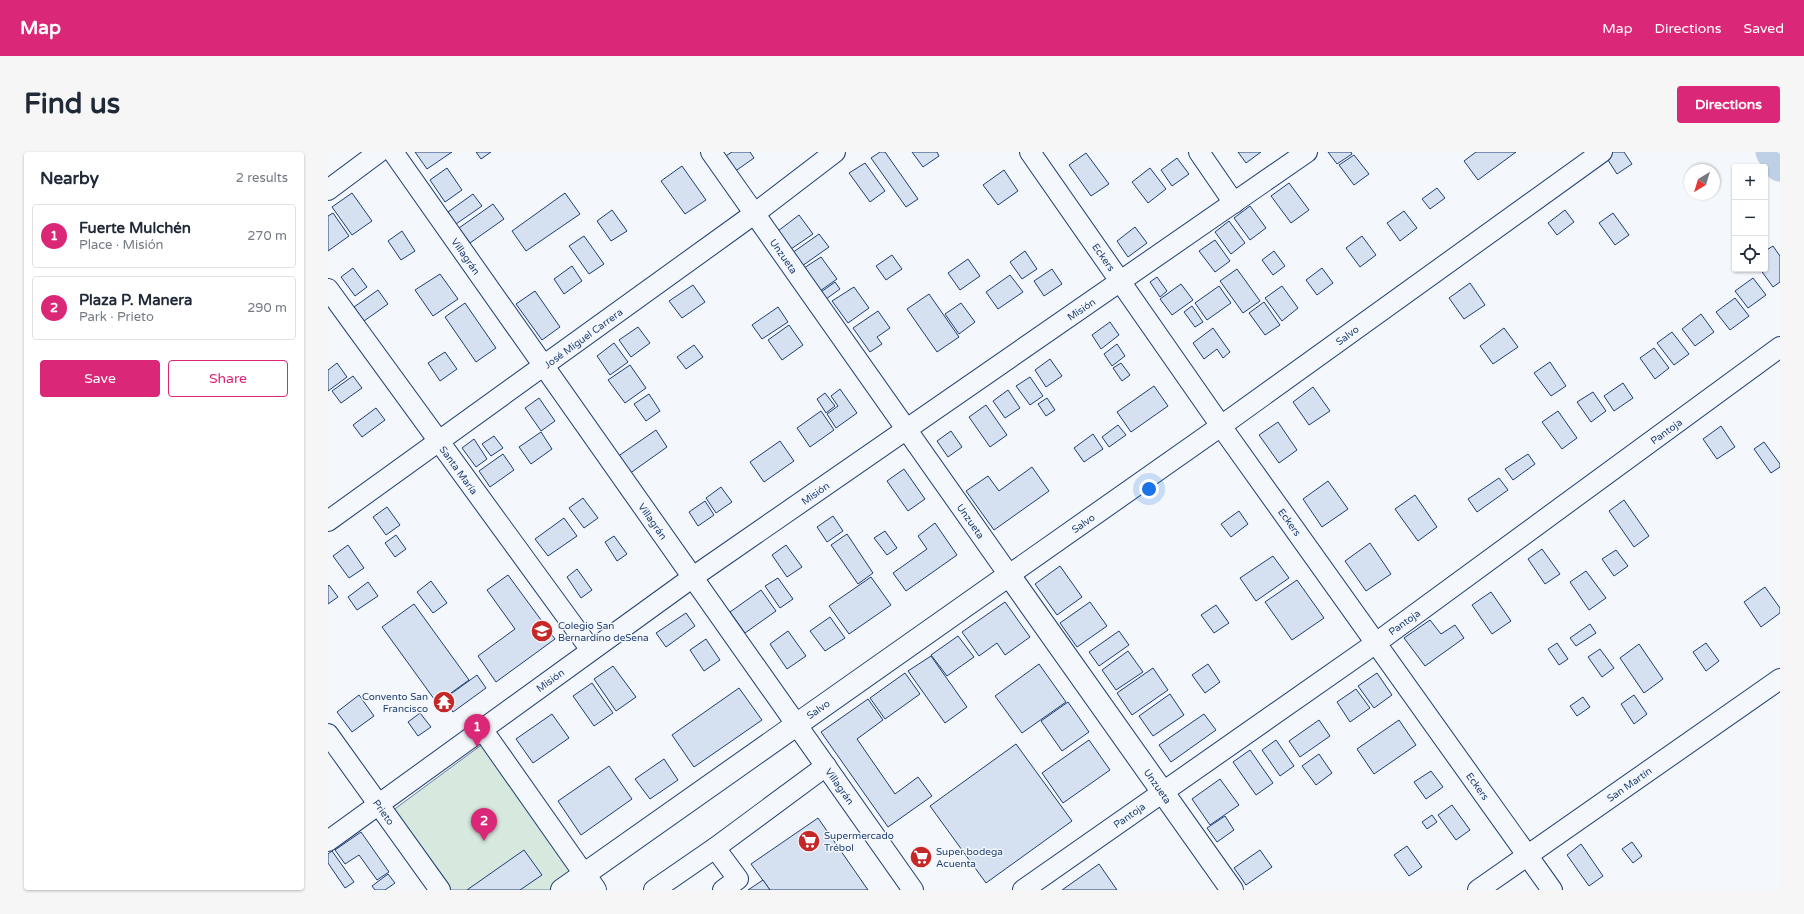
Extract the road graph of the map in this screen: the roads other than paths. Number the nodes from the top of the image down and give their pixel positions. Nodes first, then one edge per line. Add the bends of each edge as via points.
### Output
1 (378, 152) edge
2 (392, 152) edge
3 (711, 152) edge
4 (835, 152) edge
5 (1030, 152) edge
6 (1198, 152) edge
7 (1307, 152) edge
8 (1602, 152) edge
9 (328, 190) edge
10 (1234, 203) junction
11 (754, 214) junction
12 (1121, 282) junction
13 (328, 289) edge
14 (1780, 348) edge
15 (544, 366) junction
16 (1221, 426) junction
17 (906, 429) junction
18 (438, 442) junction
19 (328, 521) edge
20 (1009, 575) junction
21 (693, 577) junction
22 (1376, 643) junction
23 (591, 650) junction
24 (1780, 679) edge
25 (797, 724) junction
26 (482, 729) junction
27 (328, 734) edge
28 (826, 766) junction
29 (1162, 792) junction
30 (378, 805) junction
31 (328, 841) edge
32 (715, 848) junction
33 (1528, 856) junction
34 (590, 882) edge
35 (440, 890) edge
36 (562, 890) edge
37 (654, 890) edge
38 (723, 890) edge
39 (913, 890) edge
40 (1023, 890) edge
41 (1232, 890) edge
42 (1478, 890) edge
43 (1552, 890) edge

1 - 9 street
2 - 15 street, Villagrán
3 - 11 street, Unzueta
4 - 11 street, José Miguel Carrera
5 - 12 street, Eckers
6 - 10 street
7 - 10 street, Misión
8 - 16 street, Salvo
10 - 12 street, Misión
11 - 15 street, José Miguel Carrera
11 - 17 street, Unzueta
12 - 16 street, Eckers
12 - 17 street, Misión
13 - 18 street, Santa María
14 - 22 street, Pantoja
15 - 18 street, José Miguel Carrera
15 - 21 street, Villagrán
16 - 20 street, Salvo
16 - 22 street, Eckers
17 - 20 street, Unzueta
17 - 21 street, Misión
18 - 19 street, José Miguel Carrera
18 - 23 street, Santa María
20 - 25 main road, Salvo
20 - 29 main road, Unzueta
21 - 23 street, Misión
21 - 25 street, Villagrán
22 - 29 street, Pantoja
22 - 33 street, Eckers
23 - 26 street, Misión
24 - 33 street, San Martín
25 - 28 street, Villagrán
25 - 34 main road, Salvo
26 - 30 street, Misión
26 - 34 street
27 - 30 street, Prieto
28 - 32 street
28 - 39 street, Villagrán
29 - 40 street, Pantoja
29 - 41 main road, Unzueta
30 - 31 street, Misión
30 - 35 street, Prieto
32 - 37 street
32 - 38 street via 738,879
33 - 42 street, San Martín
33 - 43 street, Eckers
34 - 36 main road, Salvo

